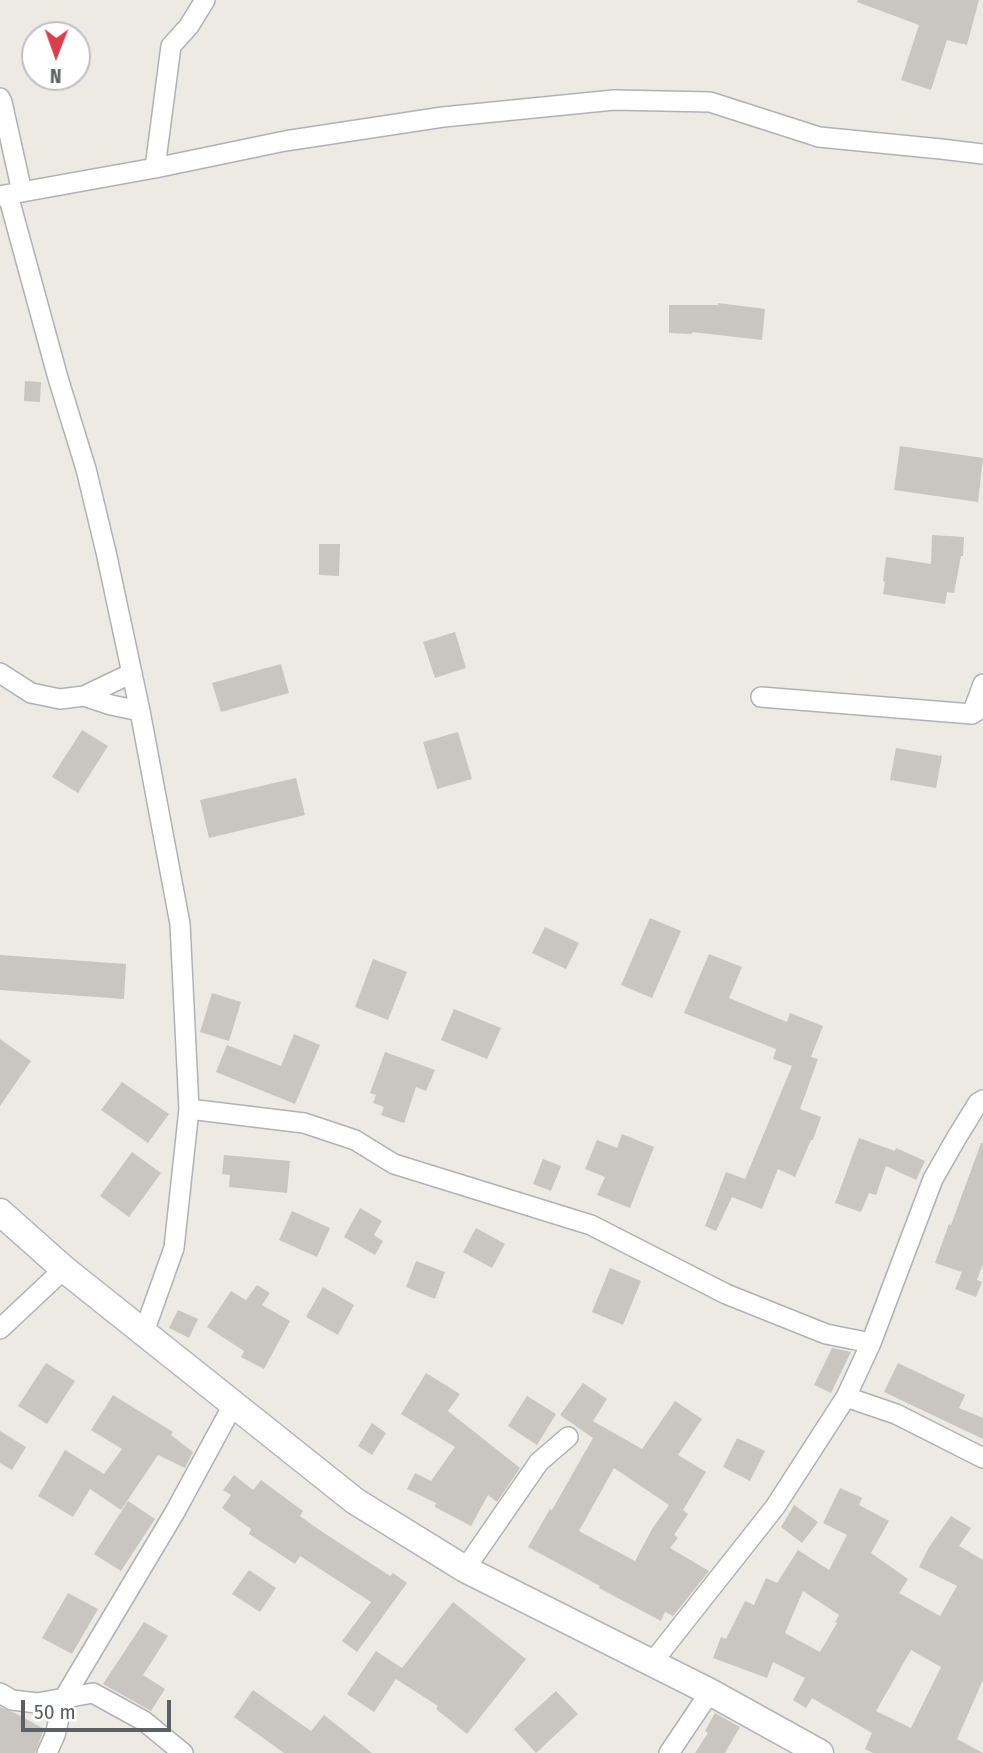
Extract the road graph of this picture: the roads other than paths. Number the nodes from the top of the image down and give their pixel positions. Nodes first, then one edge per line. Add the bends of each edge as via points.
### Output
1 (205, 0) edge
2 (0, 99) edge
3 (983, 154) edge
4 (155, 168) junction
5 (10, 194) edge
6 (0, 673) edge
7 (132, 673) junction
8 (983, 684) edge
9 (83, 696) junction
10 (761, 697) dead end
11 (140, 711) junction
12 (978, 711) edge
13 (983, 1100) edge
14 (189, 1109) junction
15 (0, 1212) edge
16 (64, 1269) junction
17 (0, 1329) edge
18 (144, 1332) junction
19 (871, 1343) junction
20 (846, 1397) junction
21 (233, 1405) junction
22 (568, 1437) dead end
23 (983, 1458) edge
24 (465, 1569) junction
25 (94, 1648) junction
26 (651, 1664) junction
27 (710, 1692) junction
28 (0, 1693) edge
29 (93, 1693) junction
30 (64, 1698) junction
31 (47, 1753) edge
32 (183, 1753) edge
33 (669, 1753) edge
34 (820, 1753) edge

1 - 4 street via 171,46
2 - 5 street
3 - 4 street via 819,137 710,102 614,100 443,117 285,141
4 - 5 street
5 - 7 street via 86,470
6 - 9 street via 31,693 61,699
7 - 9 street
7 - 11 street
8 - 12 street
9 - 11 street
10 - 12 street
11 - 14 street via 180,924
13 - 19 street via 933,1179
14 - 18 street via 173,1248
14 - 19 street via 304,1123 355,1140 394,1164 591,1225 726,1294 826,1334
15 - 16 main road
16 - 17 street
16 - 18 main road
18 - 21 main road
19 - 20 street
20 - 23 street via 896,1414
20 - 26 street via 775,1507
21 - 24 main road via 355,1501
21 - 25 street
22 - 24 street via 539,1462
24 - 26 main road
25 - 29 street
25 - 30 street
26 - 27 main road
27 - 33 street
27 - 34 main road
28 - 30 street via 12,1700 37,1703
29 - 30 street
29 - 32 street via 144,1721
30 - 31 street

